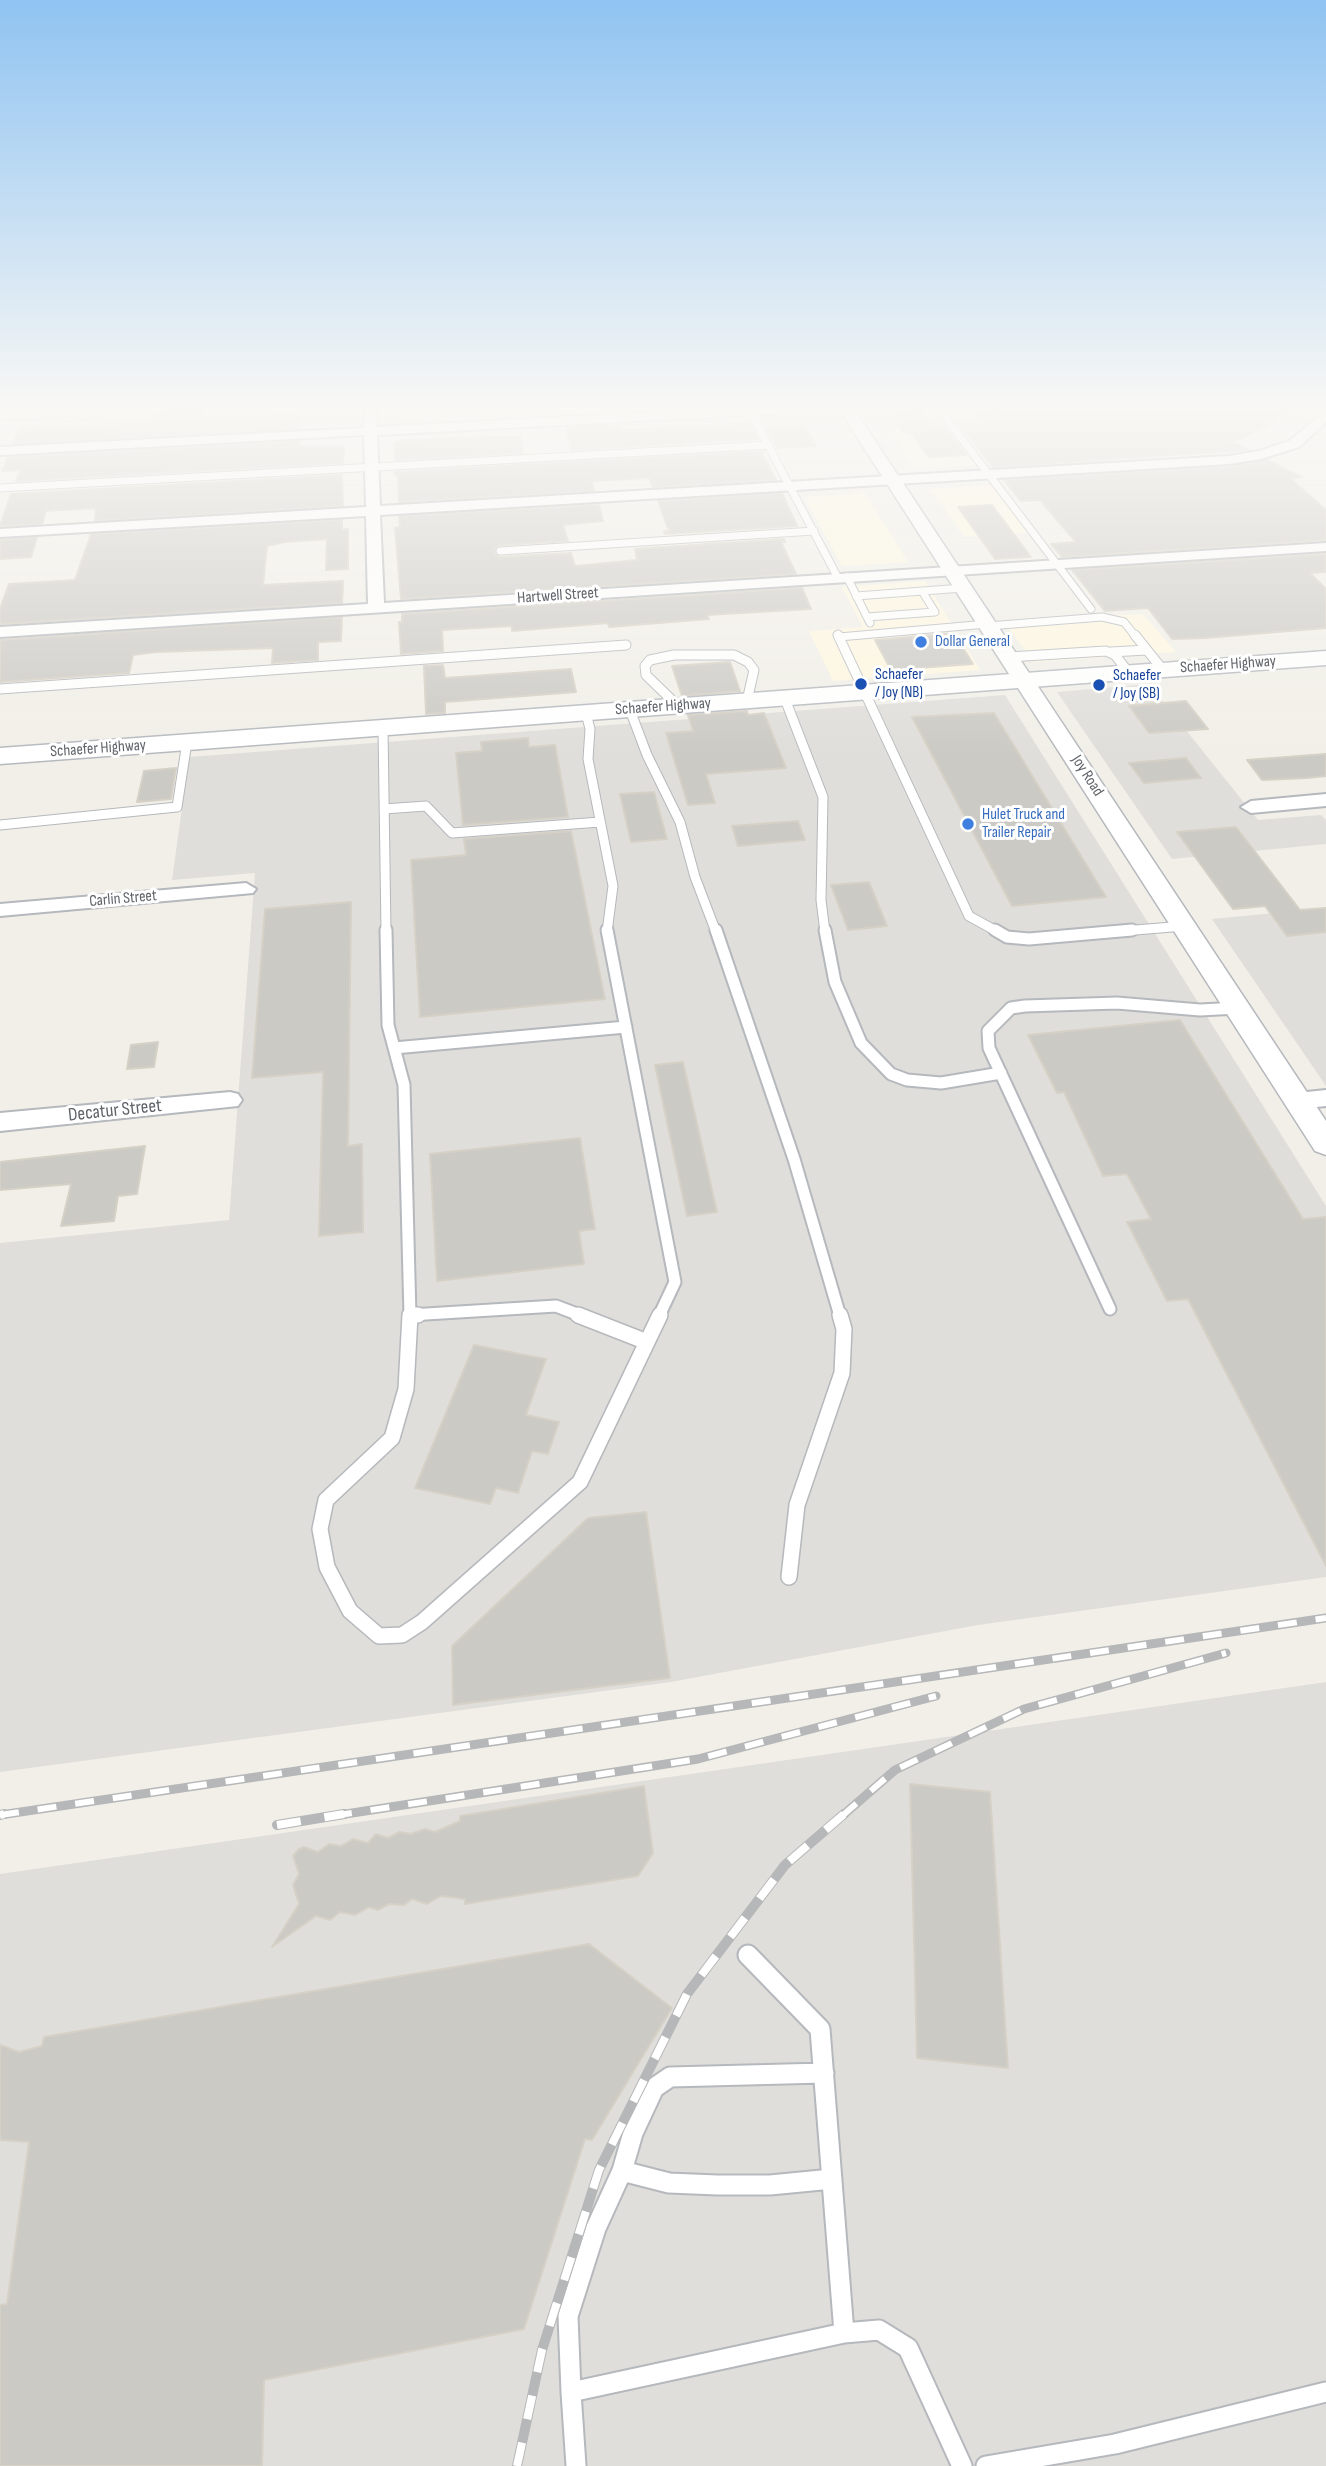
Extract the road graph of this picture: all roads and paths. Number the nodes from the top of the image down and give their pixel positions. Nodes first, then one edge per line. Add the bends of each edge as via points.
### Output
1 (151, 524) edge
2 (373, 524) edge
3 (810, 524) edge
4 (921, 524) edge
5 (1027, 524) edge
6 (814, 531) junction
7 (0, 533) edge
8 (1326, 547) edge
9 (500, 551) dead end
10 (1058, 565) junction
11 (952, 572) junction
12 (842, 577) junction
13 (963, 588) junction
14 (922, 591) junction
15 (856, 596) junction
16 (376, 608) junction
17 (1091, 609) dead end
18 (867, 617) junction
19 (987, 625) junction
20 (0, 632) edge
21 (875, 632) junction
22 (626, 645) dead end
23 (1147, 650) junction
24 (1111, 652) junction
25 (1009, 657) junction
26 (1326, 658) edge
27 (1163, 670) junction
28 (1129, 673) junction
29 (1025, 681) junction
30 (0, 690) edge
31 (866, 693) junction
32 (785, 699) junction
33 (747, 701) junction
34 (678, 706) junction
35 (630, 710) junction
36 (586, 713) junction
37 (383, 728) junction
38 (187, 743) junction
39 (0, 756) edge
40 (1326, 800) edge
41 (1251, 807) dead end
42 (384, 809) junction
43 (600, 821) junction
44 (0, 825) edge
45 (247, 889) dead end
46 (0, 910) edge
47 (1184, 926) junction
48 (1238, 1008) junction
49 (626, 1027) junction
50 (394, 1048) junction
51 (1001, 1073) junction
52 (1312, 1099) edge
53 (230, 1100) dead end
54 (0, 1122) edge
55 (1326, 1144) edge
56 (1110, 1309) dead end
57 (410, 1315) junction
58 (647, 1342) junction
59 (789, 1577) dead end
60 (748, 1955) dead end
61 (824, 2073) junction
62 (622, 2171) junction
63 (832, 2179) junction
64 (844, 2333) junction
65 (571, 2392) junction
66 (1326, 2392) edge
67 (576, 2466) edge
68 (962, 2466) edge
69 (986, 2466) edge

1 - 7 street
2 - 16 street
3 - 6 lane
4 - 11 street, Joy Road
5 - 10 lane
6 - 9 lane
6 - 12 lane
8 - 10 street, Hartwell Street
10 - 11 street, Hartwell Street
10 - 17 lane
11 - 12 street, Hartwell Street
11 - 13 street, Joy Road
12 - 15 lane
12 - 16 street, Hartwell Street
13 - 14 lane
13 - 19 street, Joy Road
14 - 15 lane
14 - 18 lane via 934,612
15 - 18 lane
16 - 20 street, Hartwell Street
18 - 21 lane
19 - 21 lane
19 - 23 lane via 1115,619 1124,622
19 - 25 street, Joy Road
21 - 31 lane via 838,635
22 - 30 lane
23 - 24 lane
23 - 27 lane
24 - 25 lane
24 - 28 lane
25 - 29 street, Joy Road
26 - 27 main road, Schaefer Highway
27 - 28 main road, Schaefer Highway
28 - 29 main road, Schaefer Highway
29 - 31 main road, Schaefer Highway
29 - 47 street, Joy Road
31 - 32 main road, Schaefer Highway
31 - 47 lane via 969,916 977,922 1007,937 1029,939
32 - 33 main road, Schaefer Highway
32 - 51 lane via 824,797 821,900 826,938 835,982 861,1043 891,1074 907,1080 941,1083
33 - 34 main road, Schaefer Highway
33 - 34 lane via 754,670 734,655 674,655 650,660 646,675
34 - 35 main road, Schaefer Highway
35 - 36 main road, Schaefer Highway
35 - 59 lane via 680,822 695,877 738,988 844,1329 842,1373 797,1505
36 - 37 main road, Schaefer Highway
36 - 43 lane via 588,759
37 - 38 main road, Schaefer Highway
37 - 42 lane
38 - 39 main road, Schaefer Highway
38 - 44 lane via 177,807
40 - 41 street
42 - 43 lane via 426,806 452,833
42 - 50 lane via 388,1025
43 - 49 lane via 613,886 607,930
45 - 46 street, Carlin Street
47 - 48 street, Joy Road
48 - 51 lane via 1200,1010 1117,1003 1011,1008 988,1031 989,1048
48 - 52 street, Joy Road
49 - 50 lane
49 - 58 lane via 675,1282
50 - 57 lane via 404,1085
51 - 56 lane
52 - 55 street, Joy Road
53 - 54 street, Decatur Street
57 - 58 lane via 556,1306
57 - 58 lane via 406,1389 392,1438 326,1500 320,1529 327,1567 350,1611 379,1636 402,1635 422,1622 580,1482
60 - 61 lane via 820,2029
61 - 62 lane via 670,2077 654,2088
61 - 63 lane
62 - 63 lane via 669,2183 717,2185
62 - 65 lane via 596,2228 568,2316
63 - 64 lane
64 - 65 lane
64 - 68 lane via 879,2330 908,2348
65 - 67 lane
66 - 69 lane via 1115,2444

